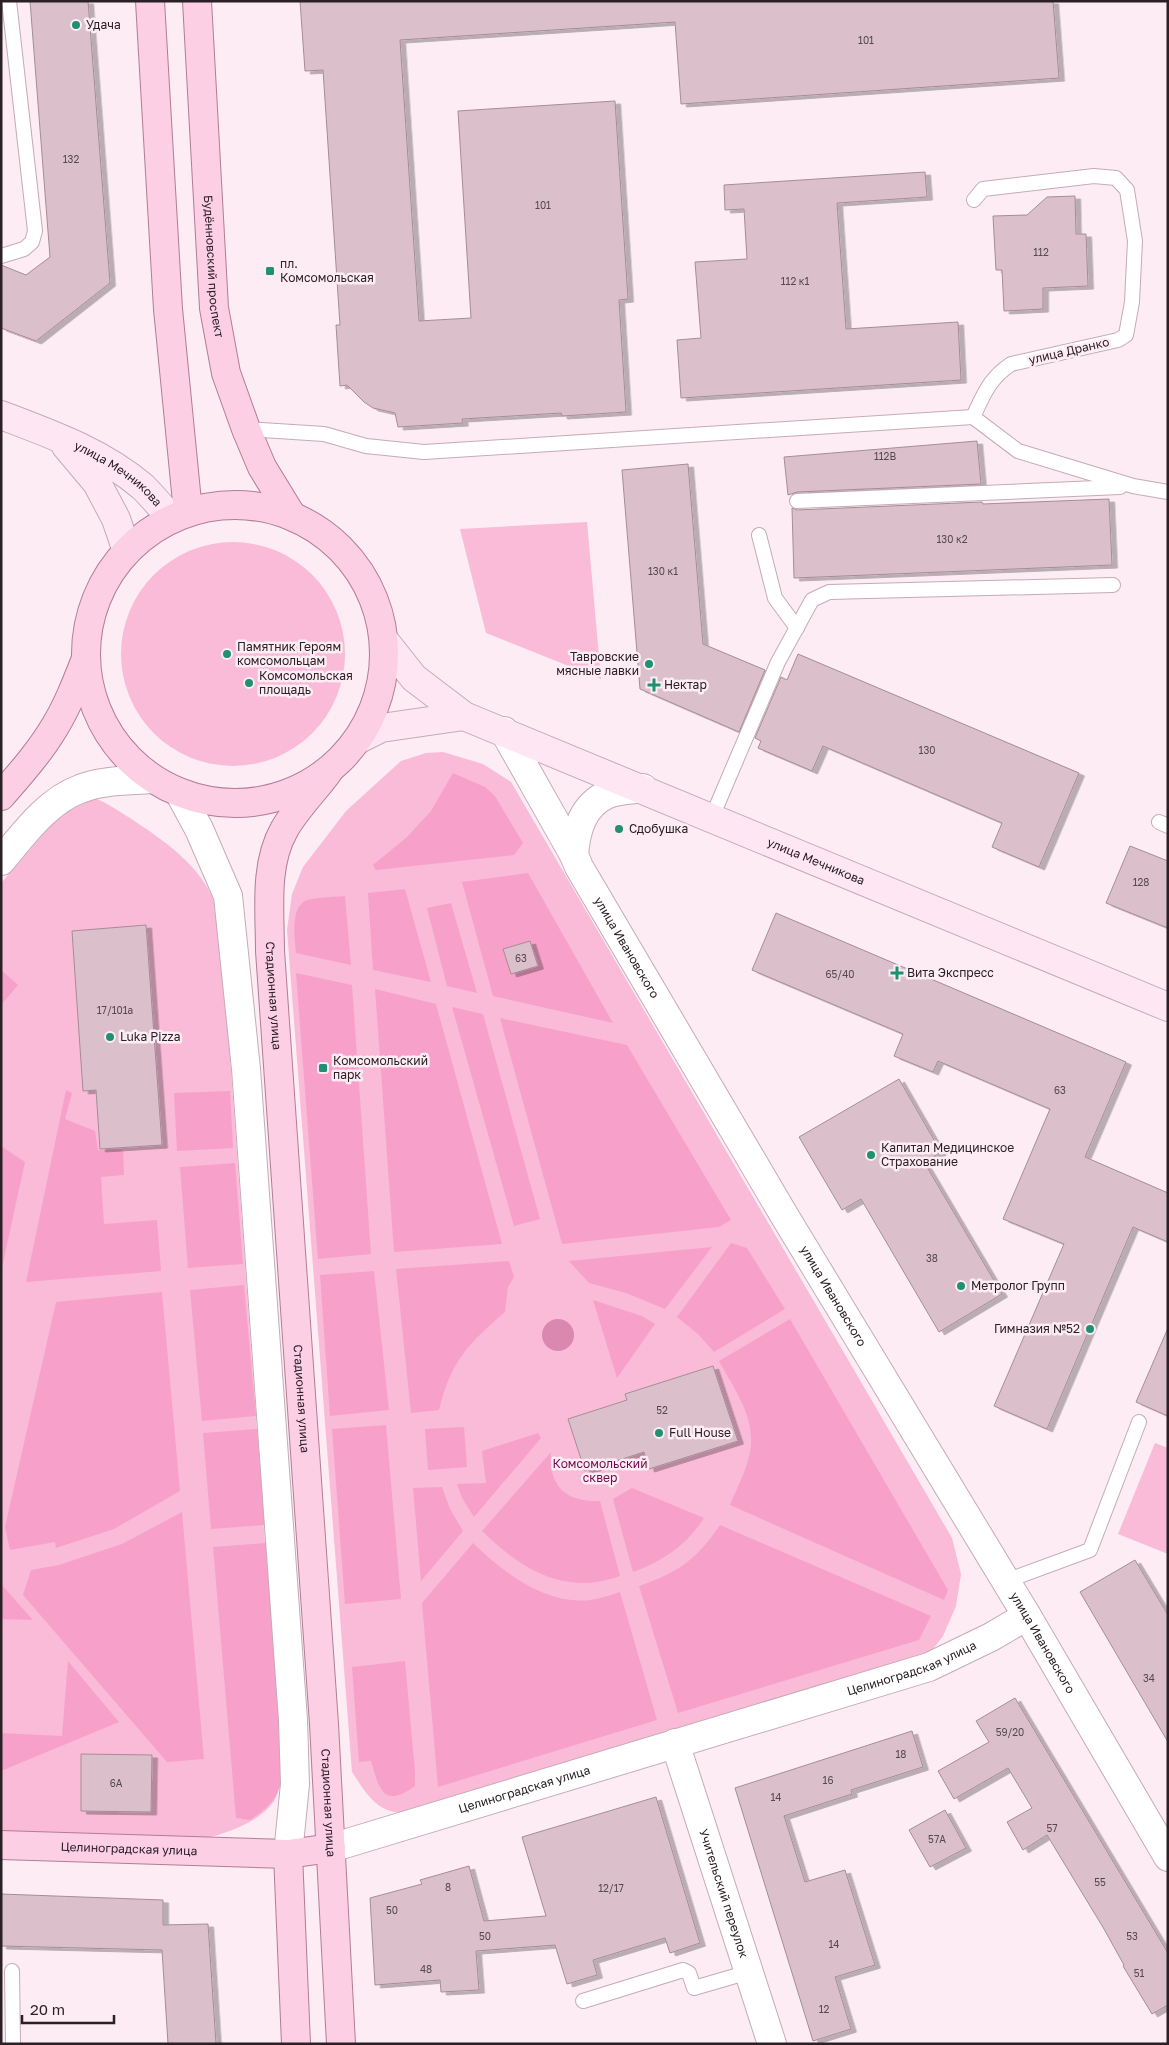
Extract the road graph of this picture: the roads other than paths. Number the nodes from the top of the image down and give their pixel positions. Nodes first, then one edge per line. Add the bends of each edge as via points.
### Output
1 (9, 1) edge
2 (150, 1) edge
3 (197, 1) edge
4 (974, 200) dead end
5 (1, 256) edge
6 (1, 415) edge
7 (973, 417) junction
8 (246, 429) junction
9 (59, 437) junction
10 (1133, 486) junction
11 (1168, 492) edge
12 (797, 501) dead end
13 (180, 515) junction
14 (292, 516) junction
15 (759, 535) dead end
16 (127, 551) junction
17 (1113, 585) dead end
18 (797, 628) junction
19 (384, 640) junction
20 (85, 660) junction
21 (464, 716) junction
22 (504, 730) junction
23 (359, 739) junction
24 (328, 772) junction
25 (152, 779) junction
26 (643, 788) junction
27 (180, 794) junction
28 (1, 796) edge
29 (712, 817) junction
30 (574, 855) junction
31 (1, 861) edge
32 (1168, 1007) edge
33 (1139, 1422) dead end
34 (1006, 1581) junction
35 (1027, 1616) junction
36 (675, 1743) junction
37 (1, 1845) edge
38 (331, 1848) junction
39 (288, 1854) junction
40 (1168, 1857) edge
41 (12, 1972) dead end
42 (749, 1972) junction
43 (583, 2000) dead end
44 (13, 2044) edge
45 (296, 2044) edge
46 (341, 2044) edge
47 (772, 2044) edge

1 - 5 lane via 35,231 28,245
2 - 13 main road
3 - 8 main road, Будённовский проспект via 214,308 226,373
4 - 7 lane, улица Дранко via 983,190 1094,176 1116,178 1127,190 1135,241 1132,302 1126,334 1118,340 1011,364 997,373
6 - 9 main road, улица Мечникова
7 - 8 lane via 424,452 366,446 324,434
7 - 10 lane via 1018,451
8 - 14 main road, Будённовский проспект via 262,467
9 - 13 main road, улица Мечникова via 109,462
9 - 16 main road, улица Мечникова via 97,483 116,519
10 - 11 lane
10 - 12 lane
13 - 14 main road via 215,506 249,506
13 - 16 main road via 150,532
14 - 19 main road via 322,533 349,558 370,589
15 - 18 lane via 775,598
16 - 20 main road via 103,583 89,621
17 - 18 lane via 829,592 812,600
18 - 29 lane via 778,662
19 - 21 main road, улица Мечникова via 414,678
19 - 23 main road via 380,692
20 - 25 main road via 90,694 100,719 129,760
20 - 28 main road via 54,728
21 - 22 main road, улица Мечникова
21 - 23 main road, улица Мечникова via 381,728
22 - 26 main road, улица Мечникова
22 - 30 street, улица Ивановского
23 - 24 main road
24 - 27 main road via 293,792 256,803 208,802
24 - 38 main road, Стадионная улица via 284,830 274,854 270,880 270,951
25 - 27 main road
25 - 31 street via 100,783 79,789 54,804
26 - 29 main road, улица Мечникова
26 - 30 street via 609,794 589,806 576,834
27 - 39 street via 228,896 246,1068 293,1720 295,1784
29 - 32 main road, улица Мечникова
30 - 34 street, улица Ивановского via 784,1215
33 - 34 lane via 1090,1550
34 - 35 street, улица Ивановского
35 - 36 street, Целиноградская улица via 929,1667
35 - 40 street, улица Ивановского
36 - 38 street, Целиноградская улица
36 - 42 street, Учительский переулок
37 - 39 main road, Целиноградская улица
38 - 39 main road, Целиноградская улица
38 - 46 main road, Стадионная улица
39 - 45 main road
41 - 44 lane
42 - 43 lane via 694,1988 689,1973 683,1970
42 - 47 street, Учительский переулок

